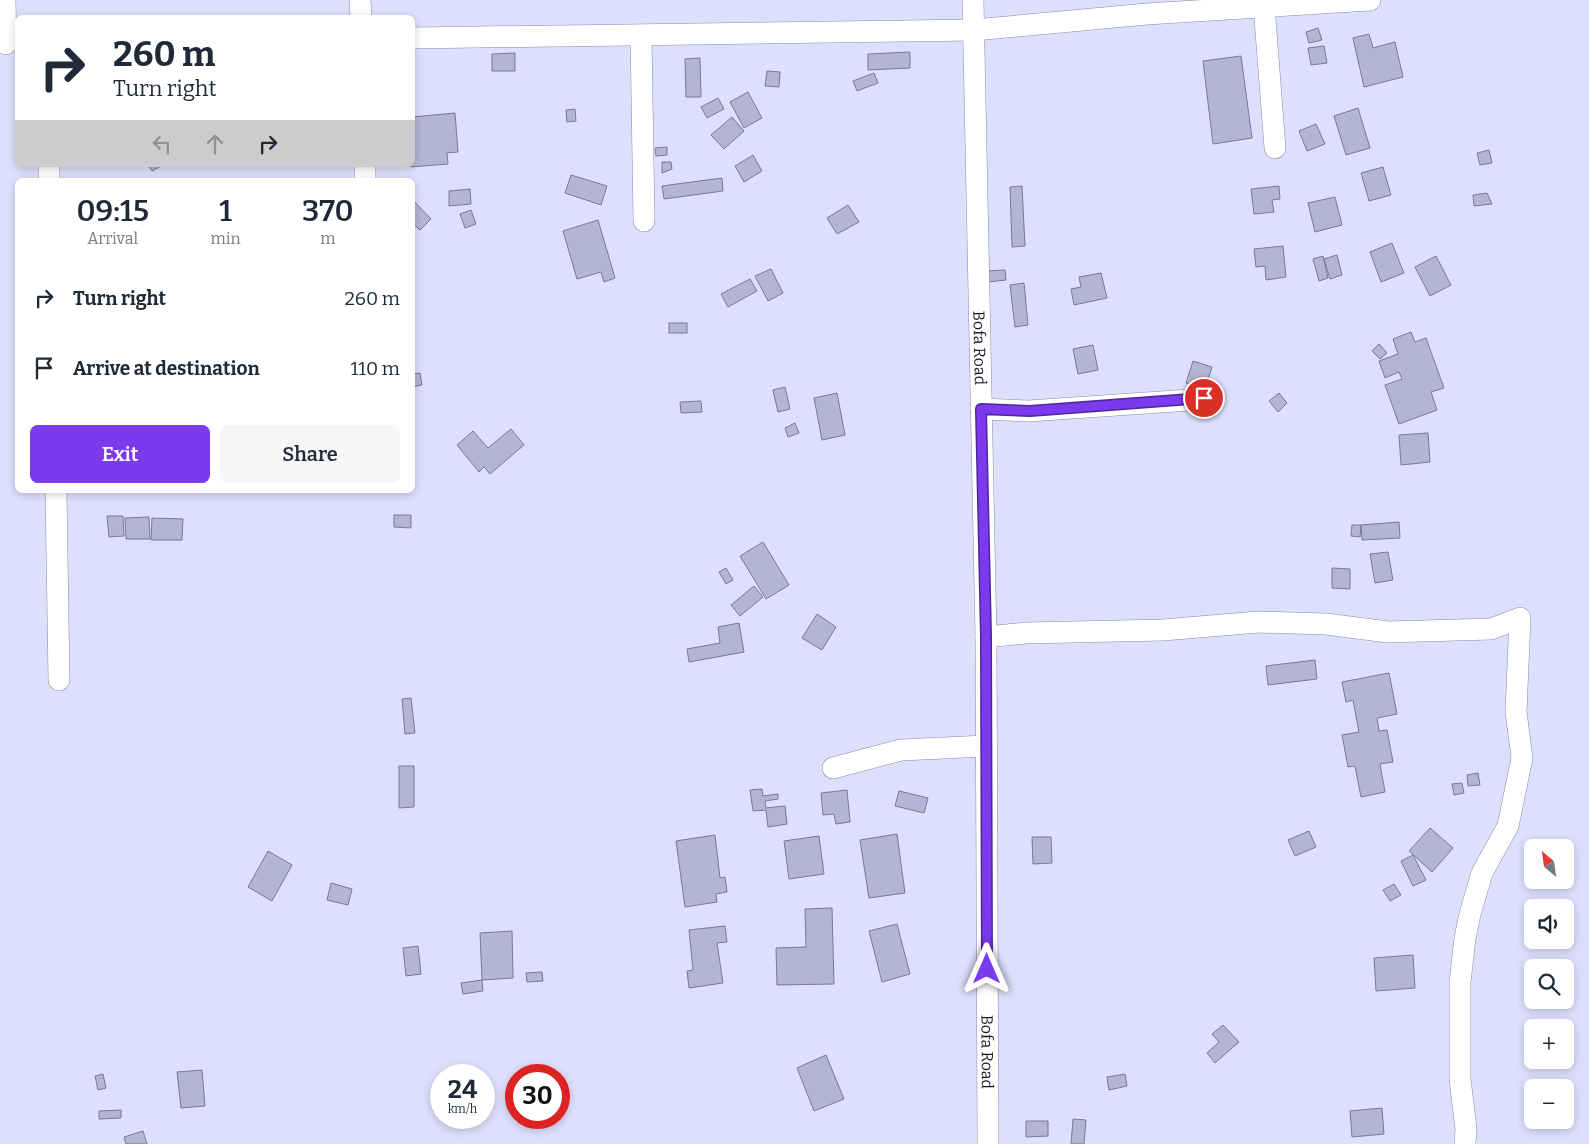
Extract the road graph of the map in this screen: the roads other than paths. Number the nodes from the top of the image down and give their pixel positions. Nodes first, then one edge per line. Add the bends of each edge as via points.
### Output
1 (4, 0) edge
2 (360, 0) edge
3 (973, 0) edge
4 (1370, 0) edge
5 (1264, 6) junction
6 (1146, 7) edge
7 (360, 15) edge
8 (974, 30) junction
9 (641, 35) junction
10 (415, 38) edge
11 (8, 44) edge
12 (1275, 148) dead end
13 (644, 221) dead end
14 (1204, 398) dead end
15 (981, 409) junction
16 (56, 493) edge
17 (986, 637) junction
18 (59, 680) dead end
19 (986, 746) junction
20 (833, 768) dead end
21 (988, 1144) edge
22 (1465, 1144) edge

1 - 11 street
2 - 7 street
3 - 8 street, Bofa Road
4 - 5 street
5 - 6 street
5 - 12 street
6 - 8 street
8 - 9 street
8 - 15 street, Bofa Road
9 - 10 street
9 - 13 street
14 - 15 street via 1030,411
15 - 17 street, Bofa Road
16 - 18 street
17 - 19 street, Bofa Road
17 - 22 street via 1162,630 1258,622 1326,624 1388,632 1491,630 1520,618 1516,712 1522,758 1508,826 1482,873 1470,914 1460,982 1460,1079
19 - 20 street via 901,750
19 - 21 street, Bofa Road

